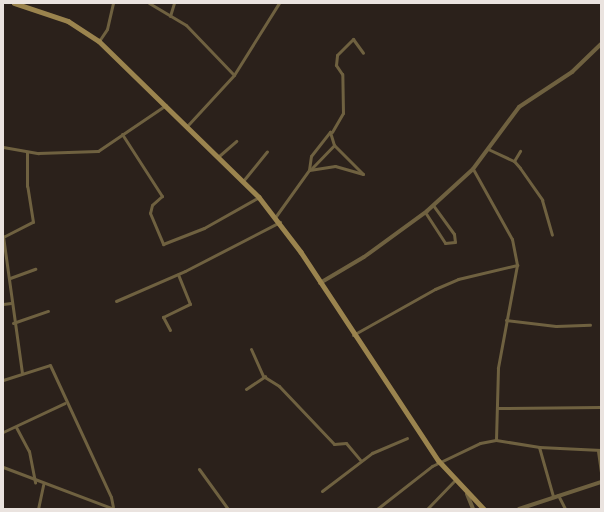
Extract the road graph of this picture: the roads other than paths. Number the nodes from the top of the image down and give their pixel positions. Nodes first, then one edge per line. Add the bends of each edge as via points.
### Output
1 (14, 3) edge
2 (112, 3) edge
3 (149, 3) edge
4 (174, 3) edge
5 (279, 3) edge
6 (170, 16) junction
7 (99, 41) junction
8 (601, 44) edge
9 (363, 53) dead end
10 (234, 75) junction
11 (166, 105) junction
12 (188, 125) junction
13 (332, 132) junction
14 (122, 134) junction
15 (236, 141) dead end
16 (334, 144) junction
17 (3, 147) edge
18 (488, 149) junction
19 (267, 151) dead end
20 (27, 152) junction
21 (520, 152) dead end
22 (220, 156) junction
23 (514, 161) junction
24 (310, 169) junction
25 (473, 169) junction
26 (243, 181) junction
27 (259, 198) junction
28 (433, 205) junction
29 (425, 212) junction
30 (276, 216) junction
31 (280, 222) junction
32 (552, 235) dead end
33 (4, 236) edge
34 (517, 265) junction
35 (35, 269) dead end
36 (178, 274) junction
37 (10, 278) junction
38 (320, 283) junction
39 (116, 301) dead end
40 (3, 304) edge
41 (11, 304) junction
42 (48, 311) dead end
43 (506, 320) junction
44 (13, 323) junction
45 (590, 325) dead end
46 (170, 330) dead end
47 (353, 335) junction
48 (251, 349) dead end
49 (22, 373) junction
50 (265, 376) junction
51 (3, 380) edge
52 (246, 389) dead end
53 (66, 403) junction
54 (601, 407) edge
55 (498, 408) junction
56 (16, 426) junction
57 (3, 432) edge
58 (407, 438) dead end
59 (496, 440) junction
60 (539, 447) junction
61 (599, 451) edge
62 (362, 461) junction
63 (439, 462) junction
64 (3, 467) edge
65 (199, 469) dead end
66 (601, 472) edge
67 (455, 480) junction
68 (35, 482) junction
69 (601, 482) edge
70 (44, 485) junction
71 (322, 491) dead end
72 (467, 494) junction
73 (558, 495) junction
74 (553, 496) junction
75 (113, 508) edge
76 (38, 509) edge
77 (228, 509) edge
78 (377, 509) edge
79 (427, 509) edge
80 (473, 509) edge
81 (484, 509) edge
82 (519, 509) edge
83 (564, 509) edge

1 - 7 main road via 68,21
2 - 7 street via 107,29
3 - 6 street
4 - 6 street
5 - 10 street
6 - 10 street via 186,25
7 - 11 main road
8 - 18 street via 572,72 520,107
9 - 13 street via 353,39 337,55 336,65 342,74 343,113
10 - 12 street
11 - 12 main road
11 - 14 street
12 - 22 main road
13 - 16 street
13 - 24 street via 311,156
14 - 20 street via 93,152
14 - 27 street via 162,196 152,205 150,214 163,244 204,228
15 - 22 street
16 - 24 street
16 - 24 street via 363,174 335,166
17 - 20 street
18 - 23 street
18 - 25 street
19 - 26 street
20 - 33 street via 27,186 33,222
21 - 23 street
22 - 26 main road
23 - 32 street via 542,200
24 - 30 street
25 - 28 street
25 - 34 street via 512,240
26 - 27 main road
27 - 30 main road
28 - 29 street
28 - 29 street via 454,234 455,242 445,243
29 - 38 street via 364,257
30 - 31 main road
31 - 36 street
31 - 38 main road
33 - 37 street
34 - 43 street
34 - 47 street via 441,286
35 - 37 street
36 - 39 street
36 - 46 street via 190,304 163,317
37 - 41 street
38 - 47 main road
40 - 41 street
41 - 44 street
42 - 44 street
43 - 45 street via 556,326
43 - 55 street via 497,373
44 - 49 street
47 - 63 main road
48 - 50 street
49 - 51 street
49 - 53 street via 48,364
50 - 52 street
50 - 62 street via 279,386 334,444 346,443
53 - 56 street
53 - 75 street via 111,497
54 - 55 street
55 - 59 street
56 - 57 street
56 - 68 street via 29,451
58 - 62 street
59 - 60 street
59 - 63 street via 466,448
60 - 61 street
60 - 74 street
61 - 66 street
62 - 71 street
63 - 67 main road
63 - 78 street
64 - 68 street
65 - 77 street
67 - 72 main road
67 - 79 street
68 - 70 street
69 - 73 street
70 - 75 street
70 - 76 street
72 - 80 street
72 - 81 main road
73 - 74 street
73 - 83 street
74 - 82 street

